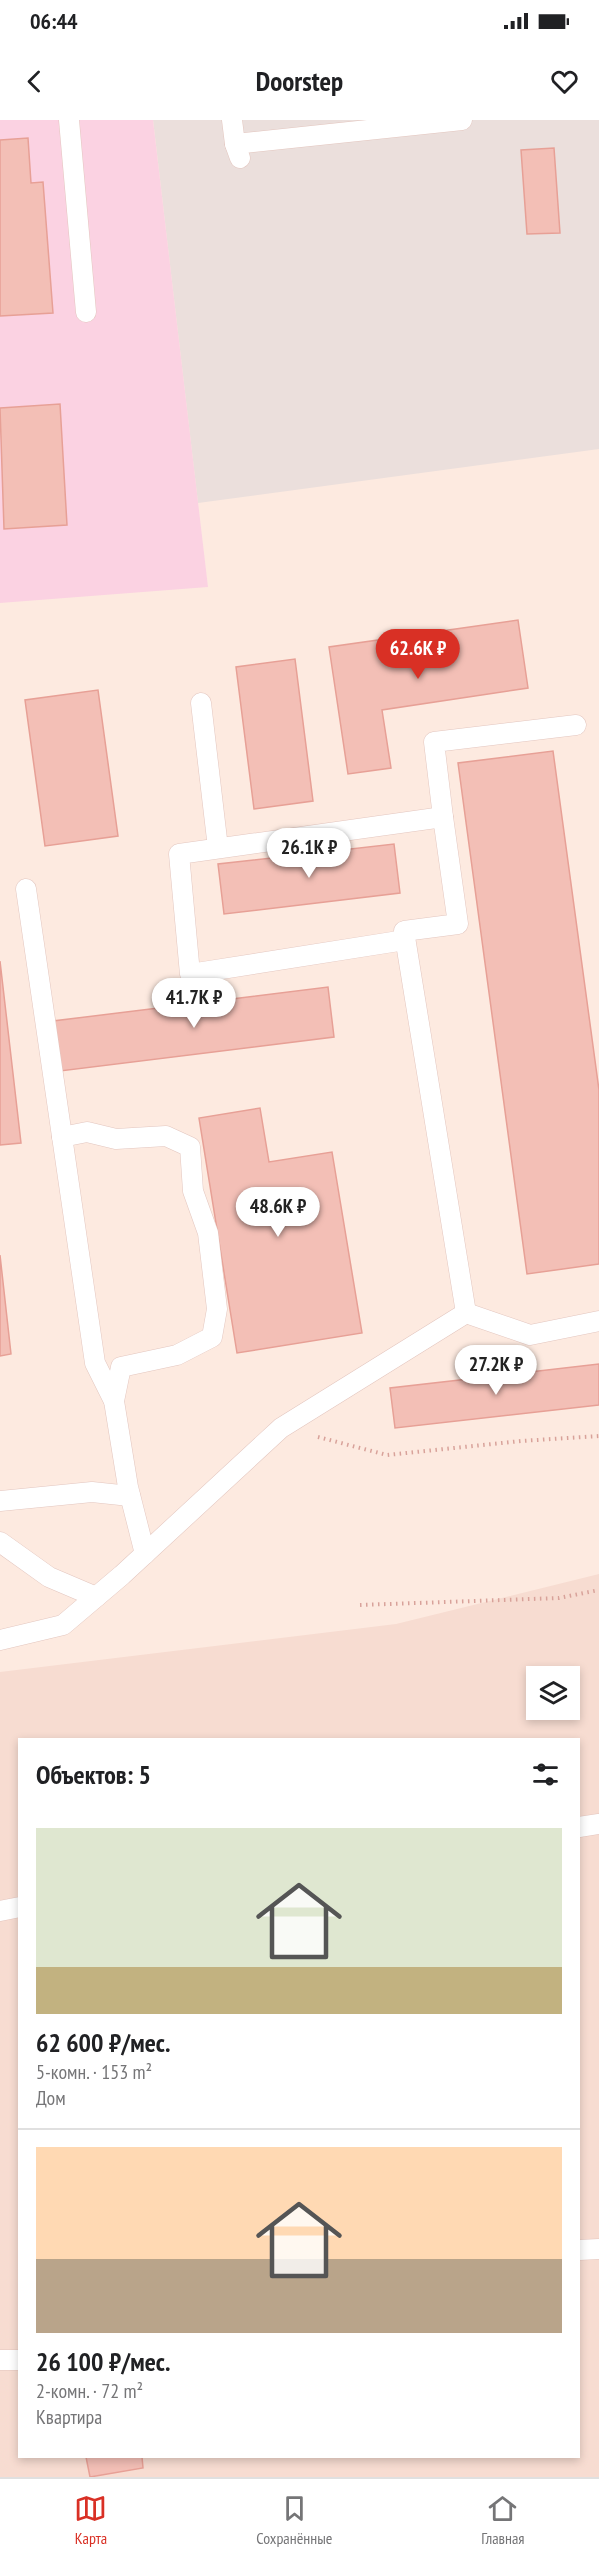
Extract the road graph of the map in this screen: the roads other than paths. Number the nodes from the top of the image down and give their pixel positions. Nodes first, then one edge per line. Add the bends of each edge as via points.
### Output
1 (69, 120) edge
2 (232, 120) edge
3 (462, 120) edge
4 (86, 312) dead end
5 (201, 703) dead end
6 (576, 725) dead end
7 (443, 817) junction
8 (218, 848) junction
9 (26, 888) dead end
10 (405, 940) junction
11 (62, 1137) junction
12 (466, 1313) junction
13 (599, 1321) edge
14 (114, 1401) junction
15 (130, 1496) junction
16 (0, 1501) edge
17 (0, 1542) edge
18 (145, 1554) junction
19 (96, 1597) junction
20 (0, 1640) edge
21 (599, 1824) edge
22 (580, 1827) edge
23 (18, 1907) edge
24 (0, 1911) edge
25 (599, 2249) edge
26 (580, 2250) edge
27 (0, 2360) edge
28 (18, 2360) edge

1 - 4 lane
2 - 3 lane via 237,151
5 - 8 lane
6 - 7 lane via 434,742
7 - 8 lane
7 - 10 lane via 458,924 404,931
8 - 10 lane via 179,854 190,974
9 - 11 lane
10 - 12 lane
11 - 14 lane via 95,1363
11 - 14 lane via 87,1132 116,1139 166,1136 190,1147 193,1191 208,1233 217,1309 212,1337 177,1355 121,1367
12 - 13 lane via 530,1335
12 - 18 lane via 281,1428
14 - 15 lane
15 - 16 lane via 92,1492
15 - 18 lane
17 - 19 lane via 49,1576
18 - 19 lane
19 - 20 lane via 63,1625
21 - 22 lane
23 - 24 lane
25 - 26 lane
27 - 28 lane

